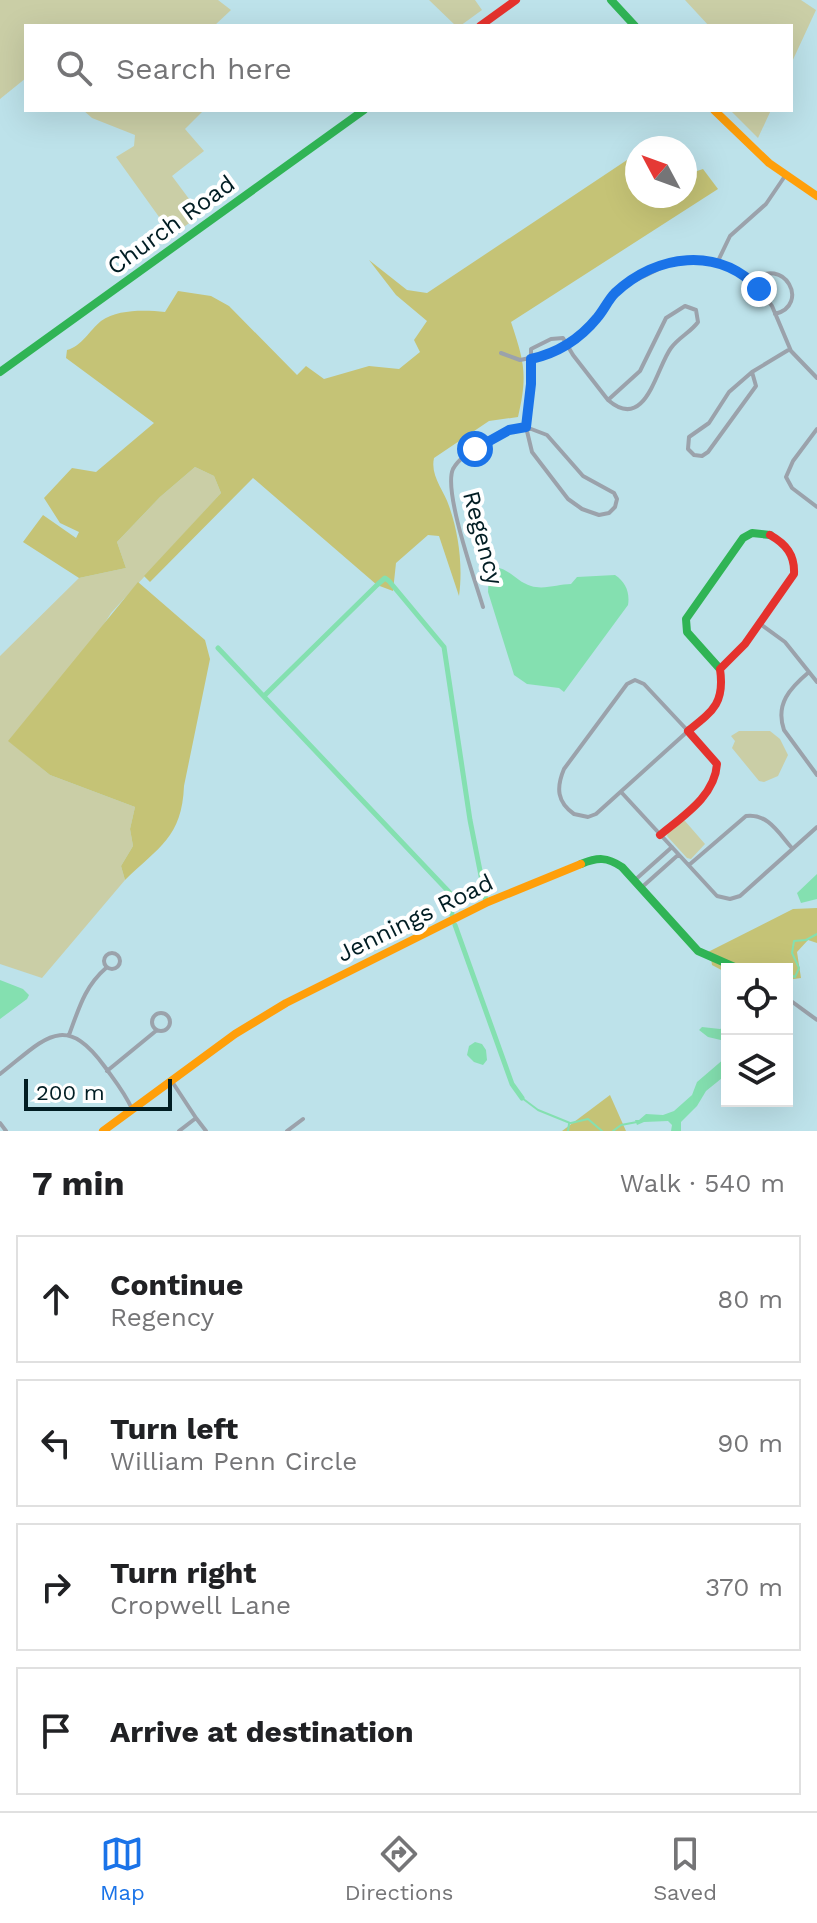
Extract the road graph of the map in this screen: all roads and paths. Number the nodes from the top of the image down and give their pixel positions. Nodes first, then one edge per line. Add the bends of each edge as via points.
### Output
1 (516, 0) edge
2 (611, 0) edge
3 (483, 24) edge
4 (633, 24) edge
5 (361, 112) edge
6 (716, 112) edge
7 (785, 176) junction
8 (817, 196) edge
9 (717, 263) junction
10 (752, 281) junction
11 (775, 314) junction
12 (568, 345) junction
13 (790, 349) junction
14 (501, 353) dead end
15 (531, 359) junction
16 (0, 372) edge
17 (752, 372) junction
18 (817, 378) edge
19 (608, 400) junction
20 (526, 427) junction
21 (817, 429) edge
22 (817, 507) edge
23 (483, 607) dead end
24 (759, 623) junction
25 (720, 669) junction
26 (809, 672) junction
27 (817, 682) edge
28 (688, 731) junction
29 (817, 775) edge
30 (622, 793) junction
31 (817, 827) edge
32 (660, 835) junction
33 (672, 847) junction
34 (792, 847) junction
35 (679, 854) junction
36 (689, 865) junction
37 (638, 884) junction
38 (725, 963) edge
39 (106, 968) junction
40 (793, 1002) edge
41 (817, 1020) edge
42 (157, 1030) junction
43 (69, 1035) junction
44 (107, 1071) junction
45 (0, 1074) edge
46 (171, 1080) junction
47 (132, 1109) junction
48 (196, 1118) junction
49 (303, 1119) dead end
50 (0, 1123) edge
51 (6, 1131) edge
52 (103, 1131) edge
53 (179, 1131) edge
54 (206, 1131) edge
55 (287, 1131) edge

1 - 3 street
2 - 4 street
5 - 16 street, Church Road
6 - 7 street
7 - 8 street
7 - 9 street via 766,204 730,236
9 - 10 street
9 - 12 street via 687,258 646,273 616,292
10 - 11 street
10 - 11 street via 772,273 788,283 791,302
11 - 13 street
12 - 15 street
12 - 15 street via 561,337 540,343 533,346
12 - 19 street
13 - 17 street
13 - 18 street
14 - 15 street via 515,360
15 - 20 street
17 - 17 street via 729,392 709,423 689,437 691,452 705,455 731,423 756,386
19 - 19 street via 625,409 644,402 671,348 698,322 696,310 685,306 669,315 640,371
20 - 20 street via 547,435 583,476 614,493 615,507 599,515 573,503 532,452
20 - 23 street, Regency via 509,430 470,452 452,473 453,503
21 - 22 street via 786,477
24 - 25 street
24 - 25 street via 796,567 791,551 758,531 743,538 686,619 691,637
24 - 26 street via 785,642
25 - 28 street via 720,700
26 - 27 street
26 - 29 street via 783,702 781,722
28 - 30 street
28 - 30 street via 644,684 627,684 564,769 558,788 563,803 580,817 596,814
28 - 32 street via 717,764 716,779
30 - 32 street
31 - 34 street
32 - 33 street
33 - 35 street
33 - 37 street
34 - 36 street via 768,821 746,816
34 - 36 street via 740,896 730,899 717,896
35 - 36 street
35 - 37 street
37 - 38 street, Jennings Road via 698,951
37 - 46 street, Jennings Road via 617,862 595,858 488,902 286,1003
39 - 39 street via 105,956 117,955 117,968
39 - 43 street via 84,994
40 - 41 street
42 - 42 street via 169,1025 165,1013 153,1019
42 - 44 street
43 - 44 street via 89,1046
43 - 45 street via 50,1038
44 - 47 street
46 - 47 street, Jennings Road
46 - 48 street
47 - 52 street, Jennings Road
48 - 53 street
48 - 54 street
49 - 55 street
50 - 51 street

